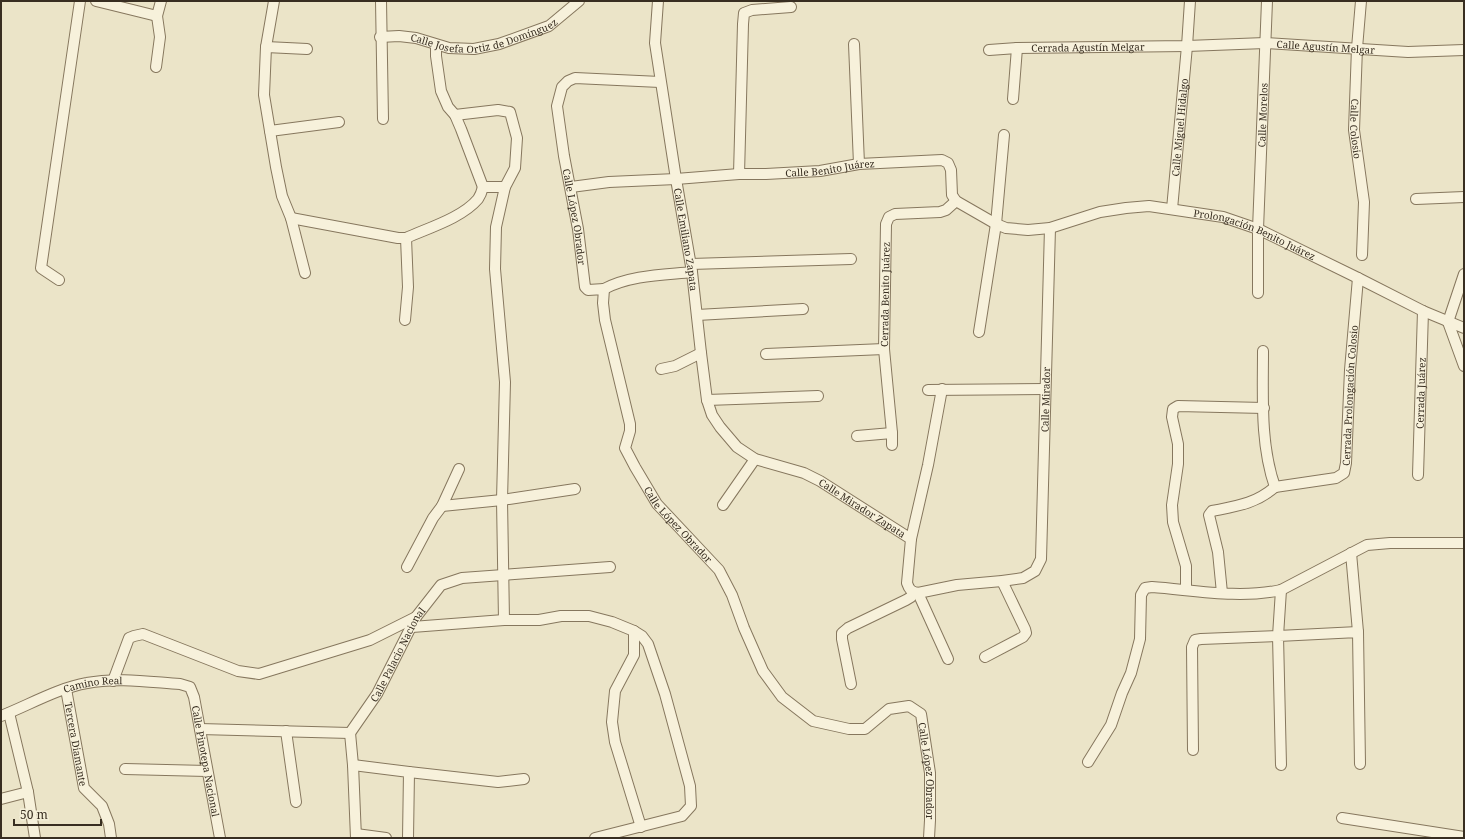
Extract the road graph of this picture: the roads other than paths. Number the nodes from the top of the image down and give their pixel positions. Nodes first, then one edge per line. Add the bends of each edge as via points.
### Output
1 (80, 1) edge
2 (96, 1) edge
3 (161, 1) edge
4 (274, 1) edge
5 (380, 1) edge
6 (579, 1) edge
7 (658, 1) edge
8 (1190, 1) edge
9 (1267, 1) edge
10 (1361, 1) edge
11 (791, 7) dead end
12 (157, 16) junction
13 (380, 37) junction
14 (1265, 43) junction
15 (854, 44) dead end
16 (436, 45) junction
17 (1187, 46) junction
18 (266, 47) junction
19 (1017, 48) junction
20 (1357, 48) junction
21 (307, 49) dead end
22 (989, 50) dead end
23 (1464, 50) edge
24 (156, 67) dead end
25 (660, 82) junction
26 (1013, 99) dead end
27 (455, 116) junction
28 (383, 119) dead end
29 (338, 122) dead end
30 (270, 131) junction
31 (1004, 135) dead end
32 (859, 164) junction
33 (739, 174) junction
34 (676, 179) junction
35 (505, 186) junction
36 (483, 187) junction
37 (571, 187) junction
38 (1464, 197) edge
39 (1416, 199) dead end
40 (956, 201) junction
41 (1172, 209) junction
42 (291, 218) junction
43 (996, 224) junction
44 (1050, 228) junction
45 (1258, 229) junction
46 (406, 238) junction
47 (1362, 255) dead end
48 (851, 259) dead end
49 (692, 268) junction
50 (304, 273) dead end
51 (1464, 274) edge
52 (1358, 278) junction
53 (59, 280) dead end
54 (604, 289) junction
55 (1258, 293) dead end
56 (803, 309) dead end
57 (1423, 311) junction
58 (697, 315) junction
59 (405, 320) dead end
60 (1448, 322) junction
61 (1464, 328) edge
62 (979, 332) dead end
63 (884, 349) junction
64 (1263, 351) dead end
65 (700, 353) junction
66 (766, 354) dead end
67 (1464, 366) edge
68 (661, 369) dead end
69 (942, 389) junction
70 (1044, 389) junction
71 (928, 390) dead end
72 (818, 396) dead end
73 (707, 400) junction
74 (1264, 408) junction
75 (892, 433) junction
76 (857, 436) dead end
77 (892, 445) dead end
78 (755, 459) junction
79 (459, 469) dead end
80 (1418, 475) dead end
81 (1275, 487) junction
82 (575, 489) dead end
83 (502, 500) junction
84 (723, 505) dead end
85 (442, 506) junction
86 (911, 539) junction
87 (1464, 543) edge
88 (1351, 553) junction
89 (610, 567) dead end
90 (407, 568) dead end
91 (504, 575) junction
92 (1002, 581) junction
93 (1186, 590) junction
94 (1281, 590) junction
95 (916, 593) junction
96 (1222, 593) junction
97 (416, 617) junction
98 (504, 620) junction
99 (412, 627) junction
100 (634, 631) junction
101 (1358, 632) junction
102 (1278, 636) junction
103 (985, 657) dead end
104 (948, 659) dead end
105 (113, 681) junction
106 (852, 684) dead end
107 (190, 687) joint
108 (66, 689) junction
109 (5, 715) edge
110 (200, 729) junction
111 (286, 731) junction
112 (350, 733) junction
113 (1193, 750) dead end
114 (1088, 762) dead end
115 (1360, 764) dead end
116 (353, 765) junction
117 (1281, 765) dead end
118 (125, 769) dead end
119 (207, 771) junction
120 (409, 772) junction
121 (524, 780) dead end
122 (28, 792) junction
123 (1, 800) edge
124 (296, 802) dead end
125 (1342, 818) dead end
126 (641, 827) junction
127 (356, 836) edge
128 (218, 837) edge
129 (1464, 837) edge
130 (35, 838) edge
131 (111, 838) edge
132 (386, 838) edge
133 (408, 838) edge
134 (594, 838) edge
135 (928, 838) edge

1 - 53 street via 41,268
2 - 12 street
3 - 12 street
4 - 18 street
5 - 13 street
6 - 16 street, Calle Josefa Ortiz de Domínguez via 549,26 499,44 459,50
7 - 25 street, Calle Emiliano Zapata via 655,43
8 - 17 street, Calle Miguel Hidalgo
9 - 14 street, Calle Morelos
10 - 20 street, Calle Colosio
11 - 33 street via 744,13
12 - 24 street via 160,37
13 - 16 street, Calle Josefa Ortiz de Domínguez via 416,38
13 - 28 street
14 - 17 street, Calle Agustín Melgar
14 - 20 street, Calle Agustín Melgar
14 - 45 street, Calle Morelos
15 - 32 street
16 - 27 street via 441,91
17 - 19 street, Cerrada Agustín Melgar
17 - 41 street, Calle Miguel Hidalgo
18 - 21 street
18 - 30 street via 264,95
19 - 22 street, Cerrada Agustín Melgar
19 - 26 street
20 - 23 street, Calle Agustín Melgar via 1408,52
20 - 47 street, Calle Colosio via 1354,130 1364,202
25 - 34 street, Calle Emiliano Zapata
25 - 37 street, Calle López Obrador via 575,78 562,87 557,106
27 - 35 street via 498,110 510,112 517,138 515,168
27 - 36 street
29 - 30 street
30 - 42 street via 282,196
31 - 43 street
32 - 33 street, Calle Benito Juárez via 820,171
32 - 40 street, Calle Benito Juárez via 942,160 948,163 951,170 952,195
33 - 34 street, Calle Benito Juárez
34 - 37 street, Calle Benito Juárez via 609,182
34 - 49 street, Calle Emiliano Zapata
35 - 36 street
35 - 83 street via 496,227 495,269 505,382
36 - 46 street via 478,198 465,210
37 - 54 street, Calle López Obrador via 585,287 588,290
38 - 39 street
40 - 43 street
40 - 63 street, Cerrada Benito Juárez via 940,212 895,214 889,217 886,224
41 - 44 street, Prolongación Benito Juárez via 1149,206 1100,212
41 - 45 street, Prolongación Benito Juárez via 1223,217
42 - 46 street
42 - 50 street
43 - 44 street via 1006,228 1028,230
43 - 62 street
44 - 70 street, Calle Mirador
45 - 52 street, Prolongación Benito Juárez
45 - 55 street
46 - 59 street via 408,287
48 - 49 street
49 - 54 street via 621,282
49 - 58 street, Calle Emiliano Zapata
51 - 60 street
52 - 57 street, Prolongación Benito Juárez
52 - 81 street, Cerrada Prolongación Colosio via 1344,473 1336,478
54 - 135 street, Calle López Obrador via 605,320 630,424 625,448 635,468 657,504 719,570 763,671 782,697 813,721 850,729 865,729 889,709 910,706 921,714 930,773
56 - 58 street
57 - 60 street, Prolongación Benito Juárez
57 - 80 street, Cerrada Juárez
58 - 65 street, Calle Emiliano Zapata
60 - 61 street, Prolongación Benito Juárez
60 - 67 street
63 - 66 street, Cerrada Benito Juárez
63 - 75 street
64 - 74 street
65 - 68 street via 674,366
65 - 73 street, Calle Emiliano Zapata
69 - 70 street
69 - 71 street
69 - 86 street
70 - 92 street, Calle Mirador via 1041,558 1036,571 1023,578
72 - 73 street
73 - 78 street, Calle Emiliano Zapata via 712,415 720,427 737,447
74 - 81 street via 1265,438
74 - 93 street via 1178,406 1173,409 1178,464 1172,505 1175,529 1186,566
75 - 76 street
75 - 77 street
78 - 84 street
78 - 86 street, Calle Mirador Zapata via 804,473 820,481
79 - 85 street
81 - 96 street via 1259,499 1212,511 1210,516 1218,552
82 - 83 street
83 - 85 street
83 - 91 street
85 - 90 street
86 - 95 street, Calle Mirador Zapata via 907,583
87 - 88 street via 1367,545
88 - 94 street
88 - 101 street
89 - 91 street
91 - 97 street, Calle Palacio Nacional via 462,578 442,585
91 - 98 street
92 - 95 street via 957,585
92 - 103 street via 1026,633
93 - 96 street
93 - 114 street via 1152,587 1145,588 1141,595 1140,638 1130,673 1111,725
94 - 96 street via 1267,593
94 - 102 street
95 - 104 street, Calle Mirador Zapata
95 - 106 street via 842,633
97 - 99 street, Calle Palacio Nacional
97 - 105 street via 370,640 259,674 238,671 143,634 129,638
98 - 99 street
98 - 100 street via 589,616
99 - 112 street, Calle Palacio Nacional via 378,694
100 - 126 street via 634,655 615,690 612,722 615,742
100 - 126 street via 648,644 658,672 690,786 691,806 682,816
101 - 102 street
101 - 115 street
102 - 113 street via 1195,640 1192,647
102 - 117 street
105 - 107 street, Camino Real via 180,684
105 - 108 street, Camino Real via 87,682
107 - 110 street, Calle Pinotepa Nacional
108 - 109 street, Camino Real
108 - 131 street, Tercera Diamante via 84,788 102,806
109 - 122 street
110 - 111 street
110 - 119 street, Calle Pinotepa Nacional
111 - 112 street
111 - 124 street
112 - 116 street
116 - 120 street
116 - 127 street
118 - 119 street
119 - 128 street, Calle Pinotepa Nacional
120 - 121 street via 498,782
120 - 133 street
122 - 123 street
122 - 130 street
125 - 129 street
126 - 134 street
127 - 132 street

